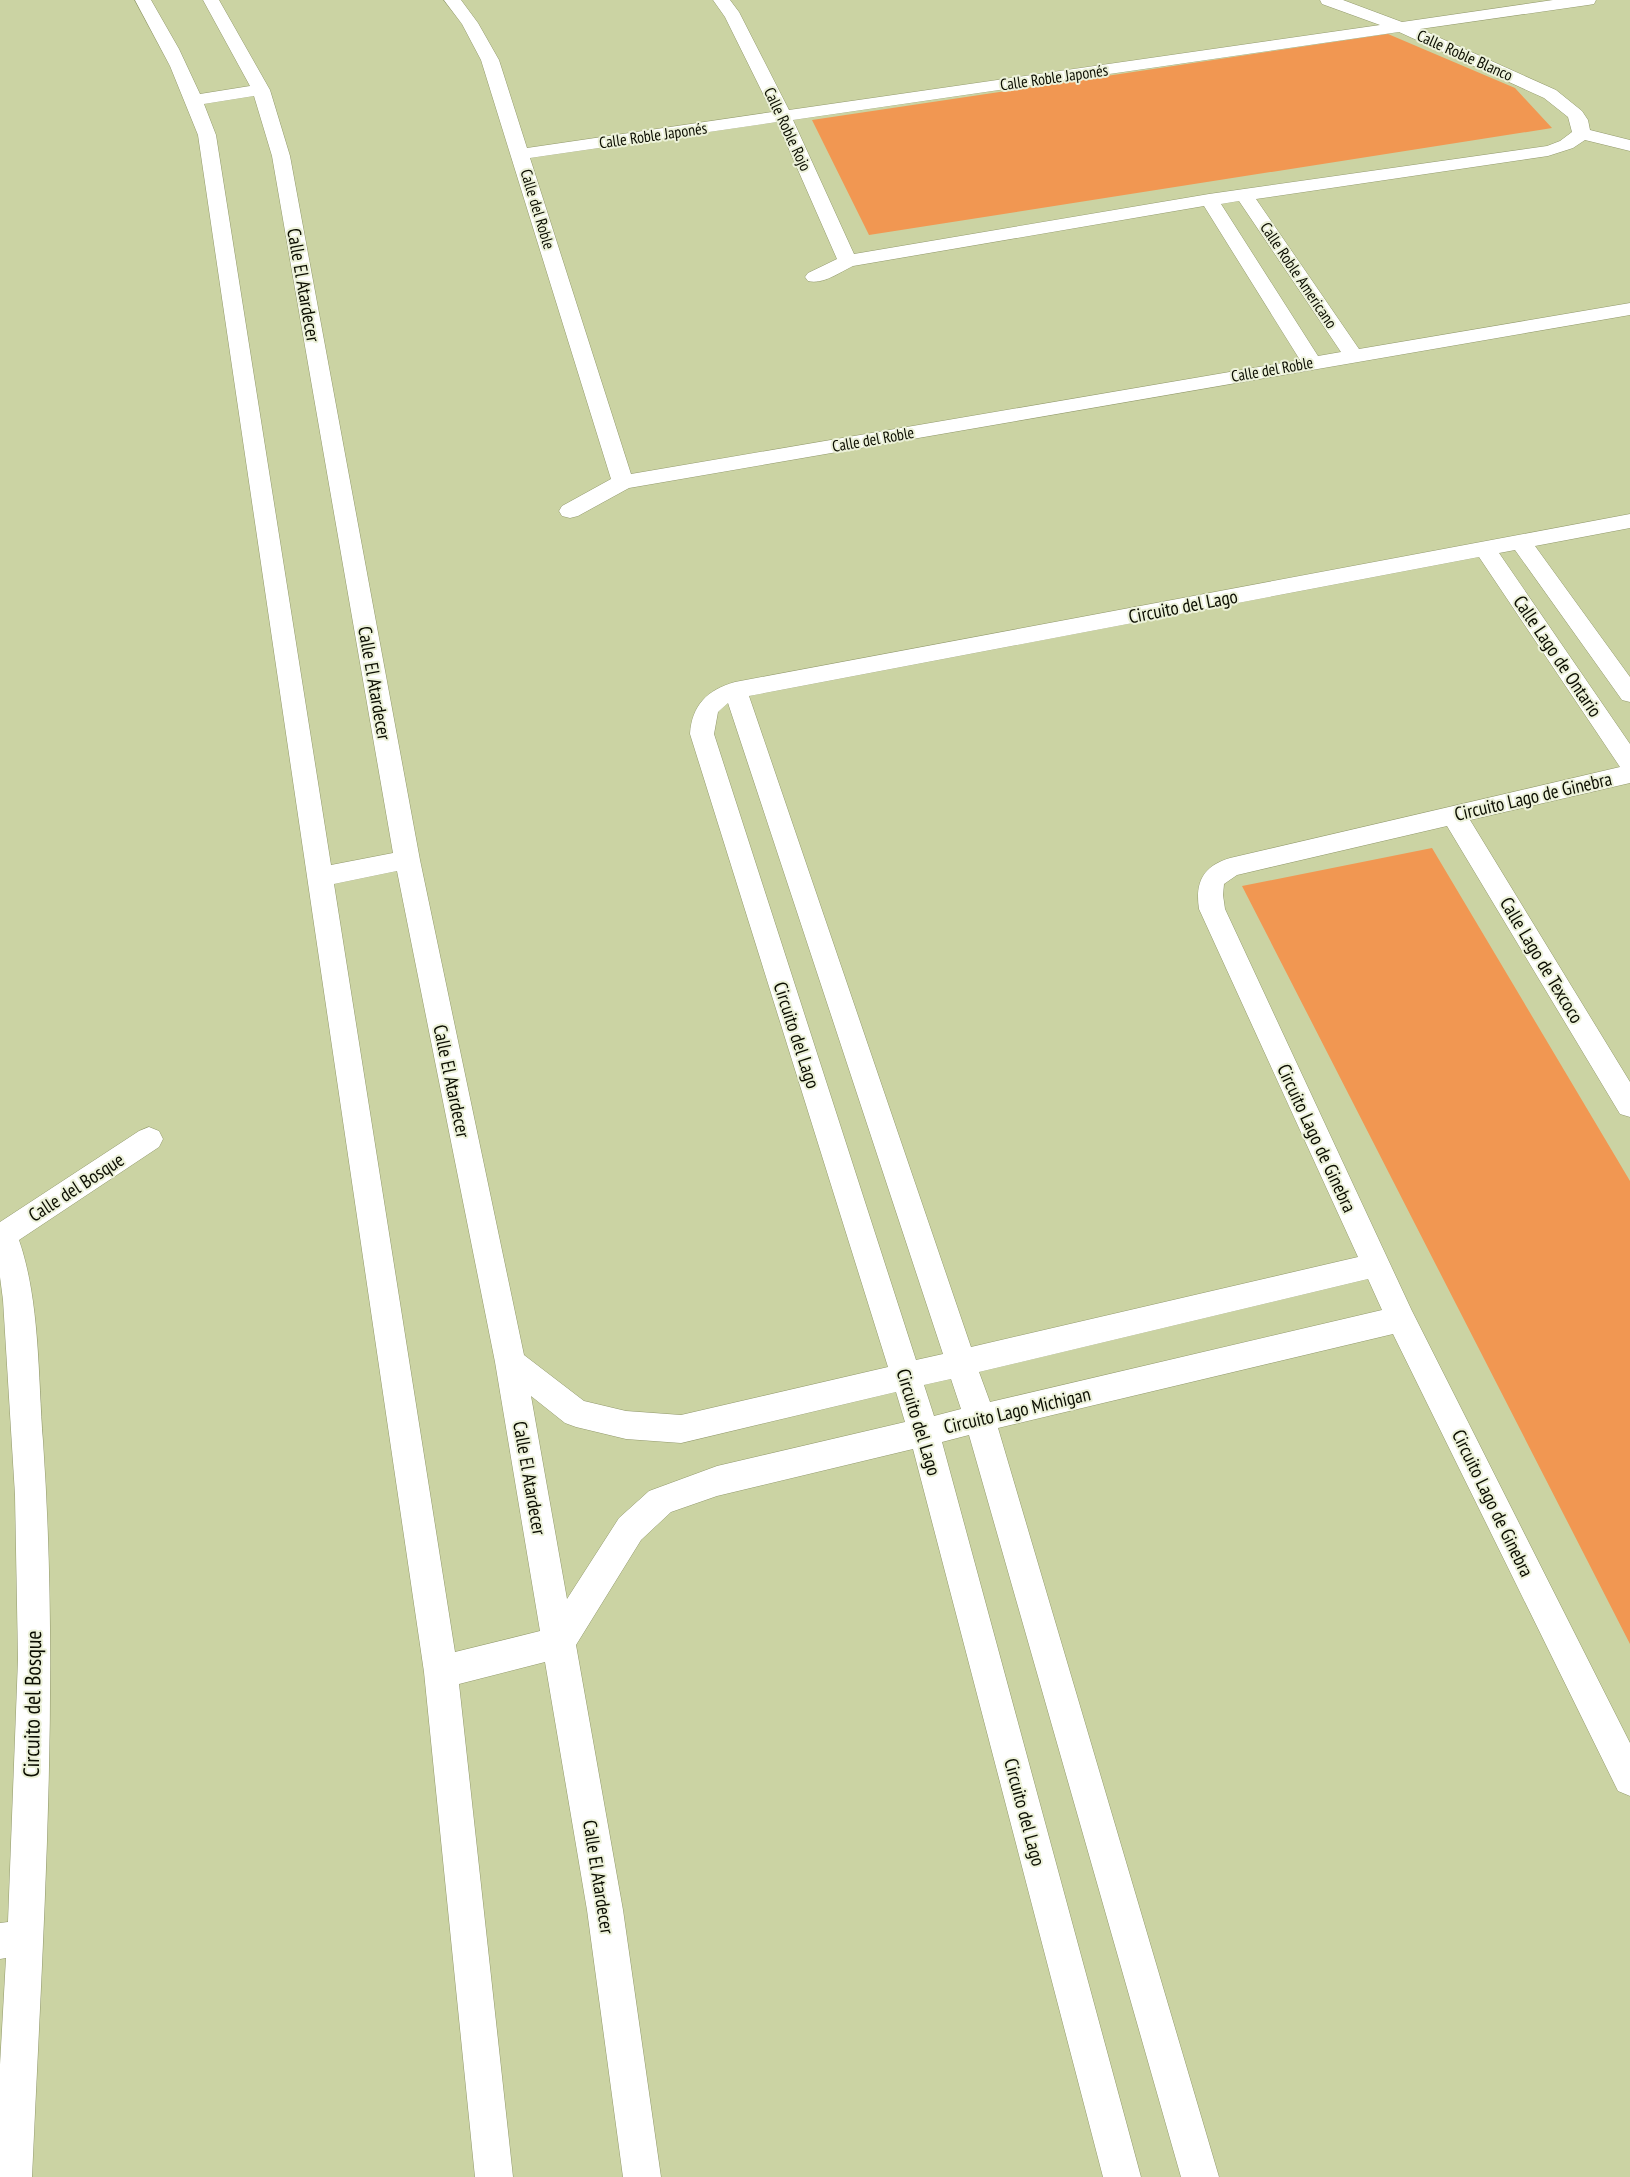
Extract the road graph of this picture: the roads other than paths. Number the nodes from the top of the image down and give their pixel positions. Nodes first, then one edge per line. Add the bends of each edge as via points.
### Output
1 (143, 0) edge
2 (211, 0) edge
3 (452, 0) edge
4 (721, 0) edge
5 (1328, 0) edge
6 (1474, 0) edge
7 (1588, 0) edge
8 (1372, 15) junction
9 (1401, 27) junction
10 (1079, 65) junction
11 (260, 90) junction
12 (195, 100) junction
13 (780, 109) junction
14 (1582, 133) junction
15 (1630, 146) edge
16 (518, 147) junction
17 (1244, 195) junction
18 (1209, 200) junction
19 (848, 261) junction
20 (815, 277) dead end
21 (1630, 309) edge
22 (1354, 355) junction
23 (1312, 363) junction
24 (623, 482) junction
25 (570, 511) dead end
26 (1630, 521) edge
27 (1521, 542) junction
28 (1485, 549) junction
29 (735, 690) junction
30 (1630, 694) edge
31 (1630, 763) edge
32 (1630, 774) edge
33 (1453, 814) junction
34 (407, 860) junction
35 (319, 877) junction
36 (1630, 1106) edge
37 (149, 1139) dead end
38 (1, 1236) edge
39 (1376, 1265) junction
40 (18, 1300) junction
41 (1401, 1319) junction
42 (0, 1340) edge
43 (510, 1362) junction
44 (962, 1363) junction
45 (906, 1376) junction
46 (980, 1419) junction
47 (924, 1432) junction
48 (558, 1643) junction
49 (441, 1672) junction
50 (1630, 1780) edge
51 (13, 1939) edge
52 (13, 2177) edge
53 (494, 2177) edge
54 (642, 2177) edge
55 (1122, 2177) edge
56 (1200, 2177) edge

1 - 12 street
2 - 11 street, Calle El Atardecer
3 - 16 street, Calle del Roble via 470,23 490,60
4 - 13 street, Calle Roble Rojo via 733,16
5 - 8 street, Calle Roble Blanco
6 - 8 street, Calle Roble Japonés
7 - 9 street, Calle Roble Japonés
8 - 9 street, Calle Roble Blanco
8 - 10 street, Calle Roble Japonés
9 - 10 street, Calle Roble Japonés
9 - 14 street, Calle Roble Blanco via 1550,94 1576,114 1582,123
10 - 13 street, Calle Roble Japonés
11 - 12 street
11 - 34 street, Calle El Atardecer via 281,156
12 - 35 street via 207,135
13 - 16 street, Calle Roble Japonés
13 - 19 street, Calle Roble Rojo
14 - 15 street
14 - 17 street via 1564,147 1548,151
16 - 24 street, Calle del Roble
17 - 18 street
17 - 22 street, Calle Roble Americano
18 - 19 street
18 - 23 street, Calle Roble Americano
19 - 20 street
21 - 22 street, Calle del Roble
22 - 23 street, Calle del Roble
23 - 24 street, Calle del Roble
24 - 25 street
26 - 27 street, Circuito del Lago
27 - 28 street, Circuito del Lago
27 - 30 street, Calle Lago de Ontario
28 - 29 street, Circuito del Lago
28 - 31 street, Calle Lago de Ontario
29 - 44 street
29 - 45 street, Circuito del Lago via 717,698 707,709 702,719 702,734
32 - 33 street, Circuito Lago de Ginebra
33 - 36 street, Calle Lago de Texcoco
33 - 39 street, Circuito Lago de Ginebra via 1230,867 1212,881 1209,893 1212,909
34 - 35 street
34 - 43 street, Calle El Atardecer
35 - 49 street
37 - 38 street, Calle del Bosque
38 - 40 street, Circuito del Bosque via 13,1265
39 - 41 street, Circuito Lago de Ginebra
39 - 44 street
40 - 42 street
40 - 51 street, Circuito del Bosque via 31,1495 34,1659
41 - 46 street, Circuito Lago Michigan
41 - 50 street, Circuito Lago de Ginebra
43 - 45 street via 576,1413 626,1425 681,1429
43 - 48 street, Calle El Atardecer
44 - 45 street
44 - 46 street
45 - 47 street, Circuito del Lago
46 - 47 street, Circuito Lago Michigan
46 - 56 street
47 - 48 street, Circuito Lago Michigan via 717,1480 660,1501 630,1529
47 - 55 street, Circuito del Lago
48 - 49 street
48 - 54 street, Calle El Atardecer via 605,1910
49 - 53 street
51 - 52 street, Circuito del Bosque

